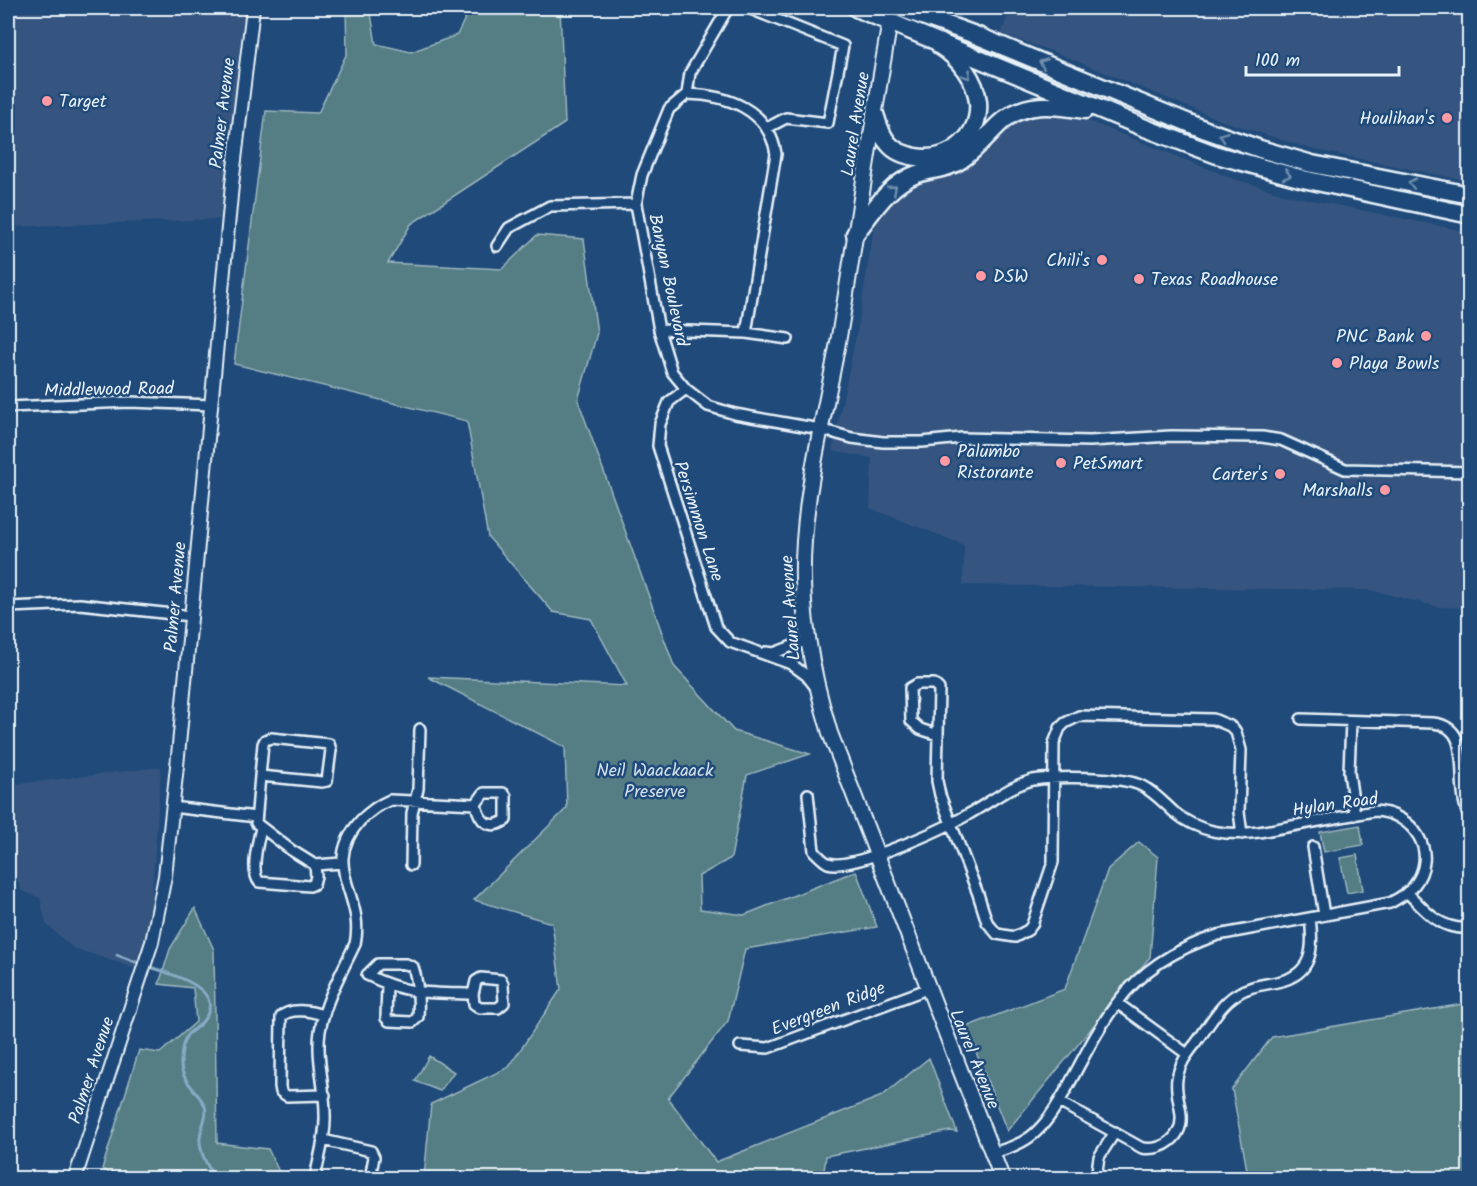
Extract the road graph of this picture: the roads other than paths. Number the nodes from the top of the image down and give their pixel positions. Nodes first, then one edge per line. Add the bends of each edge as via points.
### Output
1 (253, 8) edge
2 (728, 8) edge
3 (748, 8) edge
4 (856, 8) edge
5 (894, 12) edge
6 (925, 35) junction
7 (687, 94) junction
8 (875, 114) junction
9 (767, 128) junction
10 (1145, 128) junction
11 (1470, 195) edge
12 (636, 204) junction
13 (1470, 215) edge
14 (855, 234) junction
15 (497, 246) dead end
16 (659, 330) junction
17 (746, 333) junction
18 (788, 339) dead end
19 (686, 388) junction
20 (212, 405) junction
21 (8, 407) edge
22 (820, 429) junction
23 (1470, 472) edge
24 (8, 607) edge
25 (191, 616) junction
26 (808, 640) junction
27 (752, 651) junction
28 (817, 689) junction
29 (1301, 719) dead end
30 (1351, 721) junction
31 (420, 729) dead end
32 (938, 735) junction
33 (260, 776) junction
34 (1053, 779) junction
35 (808, 794) dead end
36 (415, 800) junction
37 (476, 804) junction
38 (172, 807) junction
39 (1355, 814) junction
40 (256, 817) junction
41 (1470, 819) edge
42 (950, 823) junction
43 (261, 828) junction
44 (1242, 834) junction
45 (1313, 847) dead end
46 (878, 854) junction
47 (342, 863) junction
48 (411, 865) dead end
49 (315, 866) junction
50 (1407, 892) junction
51 (1324, 915) junction
52 (1310, 918) junction
53 (1470, 927) edge
54 (387, 985) junction
55 (927, 988) junction
56 (418, 993) junction
57 (473, 994) dead end
58 (1117, 1003) junction
59 (323, 1015) junction
60 (740, 1046) dead end
61 (1187, 1054) junction
62 (325, 1095) junction
63 (1059, 1102) junction
64 (1115, 1132) junction
65 (323, 1140) junction
66 (993, 1153) junction
67 (75, 1179) edge
68 (315, 1179) edge
69 (370, 1179) edge
70 (1002, 1179) edge
71 (1096, 1179) edge

1 - 20 street, Palmer Avenue
2 - 7 street via 690,73
3 - 9 street via 843,46 828,123 786,118
4 - 5 highway
5 - 6 highway
5 - 8 main road, Laurel Avenue
11 -> 5 highway via 1312,164 1260,149 978,36
6 -> 8 highway via 948,51 976,90 978,113 969,136 961,146 943,155 912,157 897,152 889,144
6 - 10 highway
7 - 9 street via 709,94 741,106 759,116
7 - 12 street, Banyan Boulevard via 669,109 642,175
8 - 14 main road, Laurel Avenue
9 - 17 street via 774,137 776,154
10 -> 13 highway via 1267,170
14 -> 10 highway via 898,184 960,160 1018,111 1053,105 1096,112
12 - 15 street via 550,206 509,228
12 - 16 street, Banyan Boulevard
14 - 22 main road, Laurel Avenue
16 - 17 street
16 - 19 street, Banyan Boulevard via 672,372
17 - 18 street
19 - 22 street, Banyan Boulevard via 708,406
19 - 27 street, Persimmon Lane via 669,402 660,424 658,446 716,627 730,642
20 - 21 street, Middlewood Road via 129,402
20 - 25 street, Palmer Avenue
22 - 23 street, Banyan Boulevard via 852,438 903,443 962,438 1090,441 1161,436 1262,437 1281,440 1346,469
22 - 26 main road, Laurel Avenue via 804,543
24 - 25 street via 80,604
25 - 38 street, Palmer Avenue
26 - 27 street, Persimmon Lane via 774,653
26 - 28 main road, Laurel Avenue
27 - 28 street, Persimmon Lane via 790,664
28 - 46 main road, Laurel Avenue via 845,778
29 - 30 street
30 - 39 street via 1349,772
30 - 41 street via 1441,723 1455,730 1465,753 1462,795
31 - 36 street
32 - 32 street via 911,721 910,688 914,685 934,684 939,689
32 - 42 street via 937,781
33 - 33 street via 265,740 324,743 332,750 327,781
33 - 40 street
34 - 42 street, Hylan Road via 1031,781
34 - 42 street via 1053,862 1032,925 1022,934 1008,937 990,928
34 - 44 street, Hylan Road via 1132,782 1148,789 1195,826 1215,833
34 - 44 street via 1057,734 1074,718 1222,721 1240,740
35 - 46 street, Hylan Road via 814,851 826,862 838,864
36 - 37 street
36 - 47 street via 390,800 370,811 347,841
36 - 48 street
37 - 37 street via 484,793 503,793 507,799 506,820 499,824 483,822
38 - 40 street
38 - 67 street, Palmer Avenue via 165,876 152,942
39 - 44 street, Hylan Road
39 - 50 street, Hylan Road via 1388,812 1414,829 1422,843 1423,865
40 - 43 street
42 - 46 street, Hylan Road
43 - 49 street
43 - 49 street via 254,875 259,882 310,886 314,884
45 - 51 street
46 - 55 main road, Laurel Avenue
47 - 49 street
47 - 59 street via 357,934
50 - 51 street via 1390,903
50 - 53 street via 1438,922
51 - 52 street
52 - 58 street via 1218,935 1191,945 1153,967
52 - 61 street via 1312,946 1305,966 1289,979 1247,989 1231,998
54 - 56 street
54 - 56 street via 389,1021 416,1020
54 - 56 street via 367,975 378,964 410,965 415,971
55 - 60 street, Evergreen Ridge via 768,1048
55 - 66 main road, Laurel Avenue
56 - 57 street
58 - 61 street
58 - 63 street
59 - 62 street via 319,1049
59 - 62 street via 288,1011 281,1017 280,1086 286,1096
61 - 64 street via 1177,1082 1181,1123 1173,1139 1151,1149
62 - 65 street
63 - 64 street
63 - 66 street via 1029,1138
64 - 71 street via 1099,1157
65 - 68 street
65 - 69 street via 371,1151 374,1157
66 - 70 main road, Laurel Avenue

